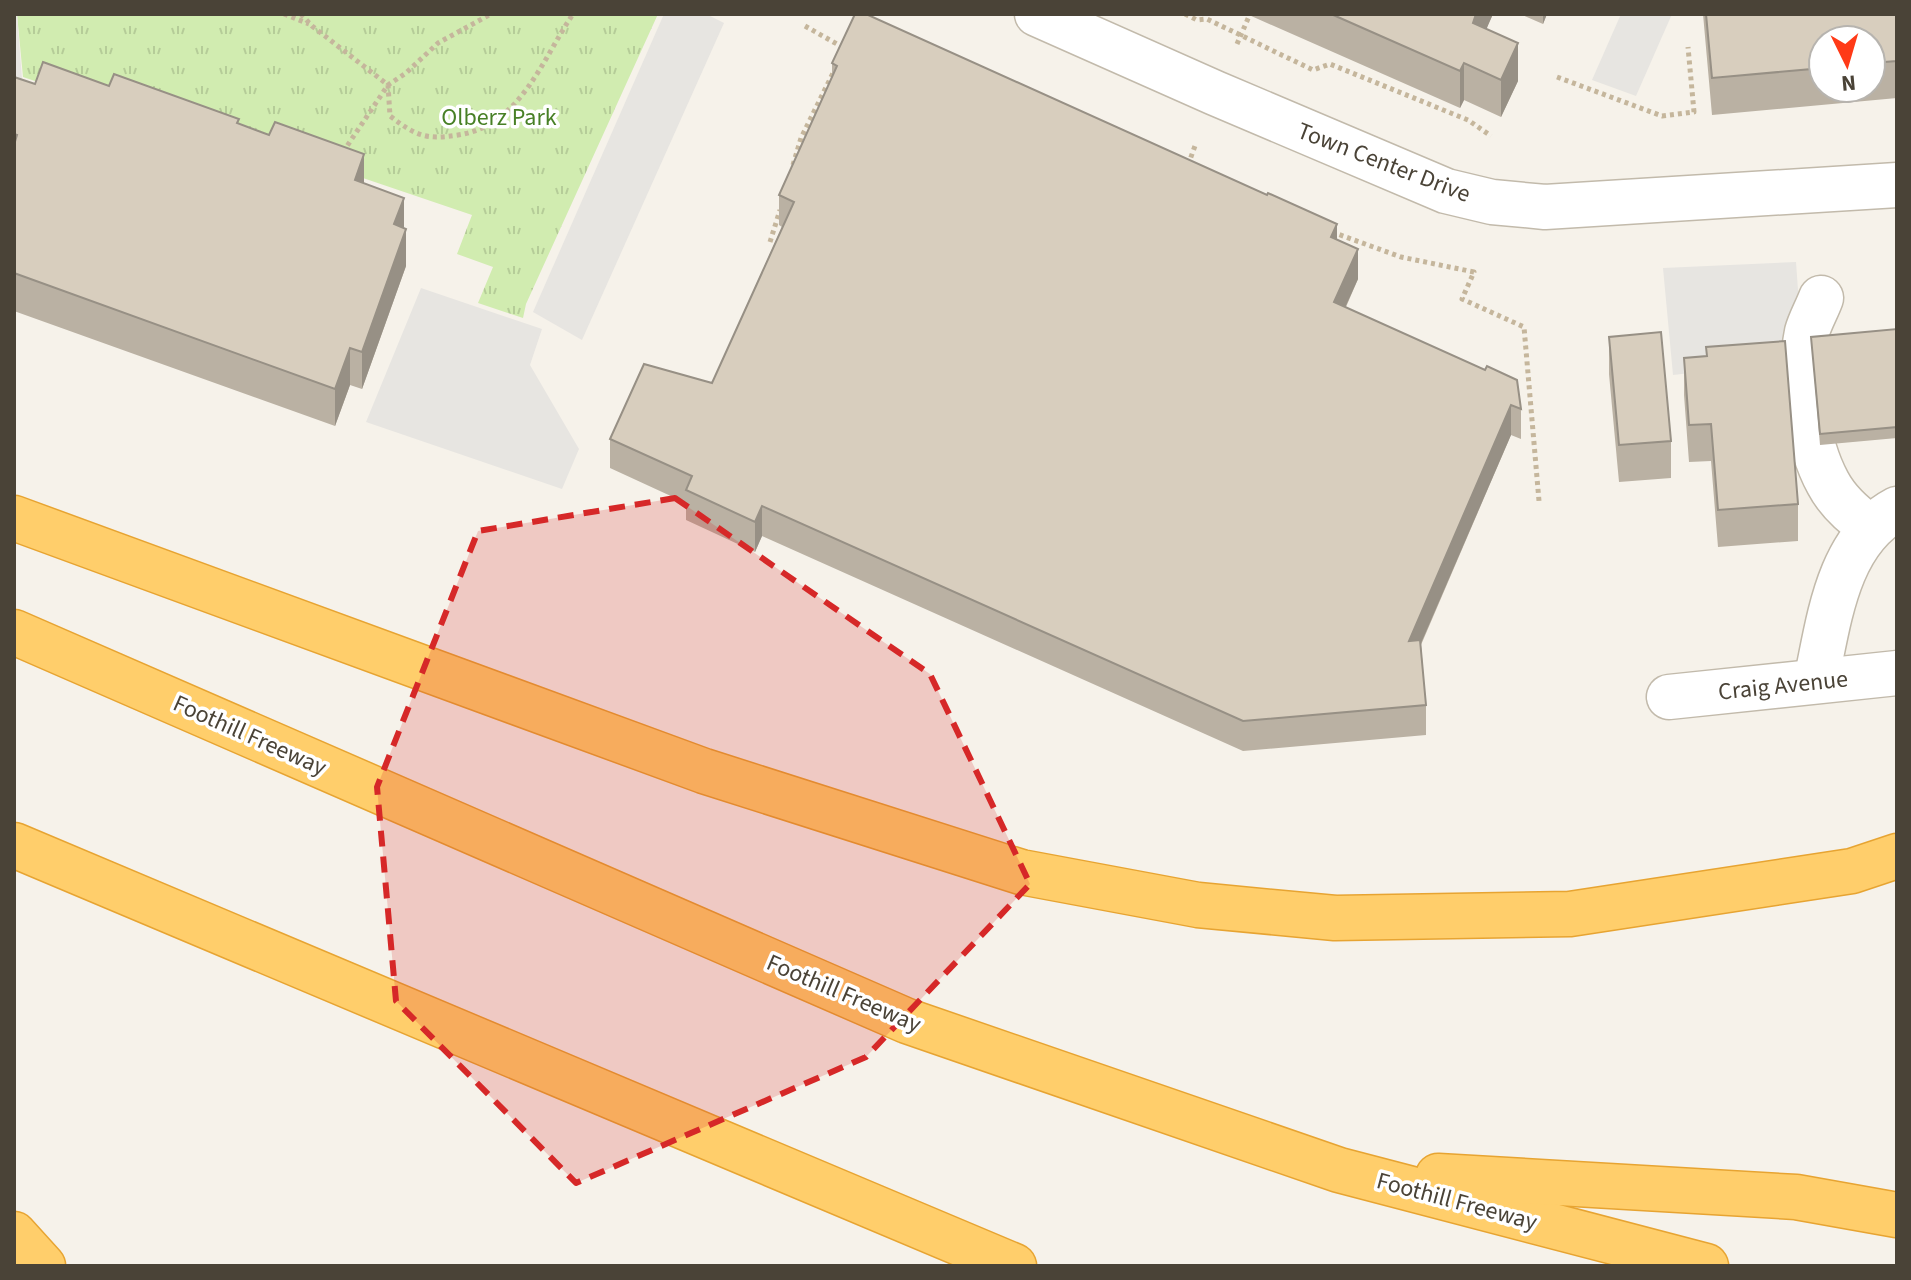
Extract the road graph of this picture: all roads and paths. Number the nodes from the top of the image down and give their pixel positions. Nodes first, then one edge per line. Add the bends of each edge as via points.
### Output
1 (284, 14) edge
2 (301, 14) edge
3 (491, 14) edge
4 (573, 14) edge
5 (1037, 14) edge
6 (1185, 14) edge
7 (1250, 14) edge
8 (312, 26) junction
9 (805, 26) dead end
10 (852, 36) edge
11 (1241, 36) junction
12 (1237, 44) dead end
13 (1688, 47) dead end
14 (845, 49) junction
15 (1557, 77) dead end
16 (388, 85) junction
17 (1491, 136) dead end
18 (1195, 146) dead end
19 (1175, 160) edge
20 (335, 165) edge
21 (792, 168) edge
22 (1897, 185) edge
23 (783, 197) edge
24 (1331, 231) edge
25 (770, 242) dead end
26 (1821, 298) dead end
27 (1539, 501) dead end
28 (14, 518) edge
29 (1883, 518) edge
30 (14, 632) edge
31 (1897, 673) edge
32 (1816, 681) junction
33 (1669, 697) dead end
34 (14, 845) edge
35 (1897, 856) edge
36 (1339, 1170) junction
37 (1897, 1215) edge
38 (14, 1234) edge
39 (43, 1266) edge
40 (1014, 1266) edge
41 (1706, 1266) edge

1 - 8 path
2 - 8 path
3 - 16 path via 438,43
4 - 16 path via 517,101 476,132 437,139 413,134 390,116
5 - 22 street, Town Center Drive via 1446,191 1492,202 1545,207
6 - 11 path
7 - 11 path
8 - 16 path
9 - 14 path
10 - 14 path
11 - 12 path
11 - 17 path via 1313,70 1330,64 1468,120
13 - 15 path via 1694,112 1662,116
14 - 21 path
16 - 20 path
18 - 19 path via 1188,166
23 - 25 path
24 - 27 path via 1401,257 1474,272 1462,299 1524,327
26 - 29 street via 1807,330 1803,369 1817,453 1827,482 1848,511
28 - 35 highway via 704,771 1021,872 1198,905 1335,918 1570,914 1852,871
29 - 32 street via 1848,562
30 - 36 highway, Foothill Freeway via 907,1021
31 - 32 street, Craig Avenue
32 - 33 street, Craig Avenue
34 - 40 highway
36 - 37 highway via 1796,1197
36 - 41 highway, Foothill Freeway
38 - 39 highway

